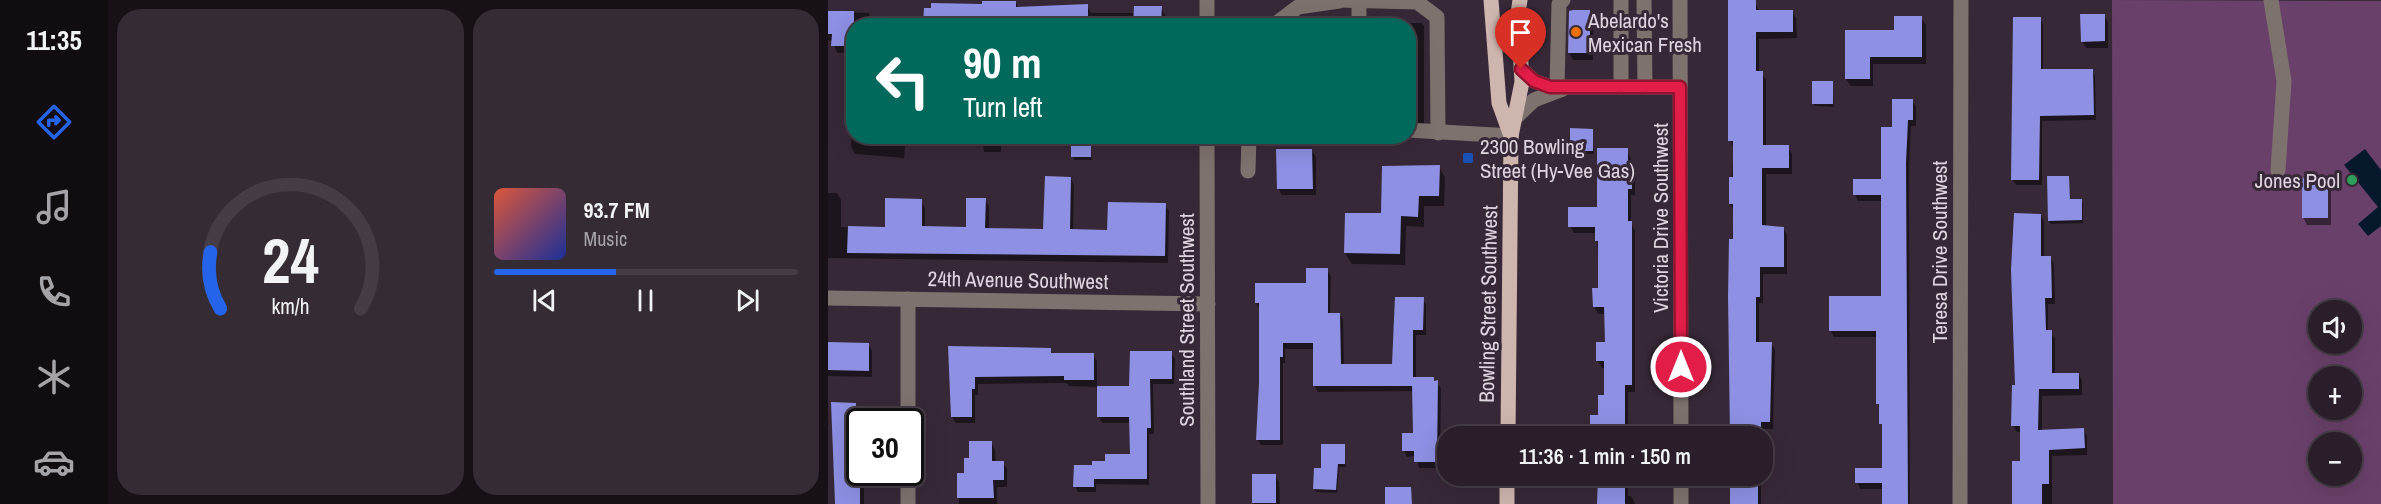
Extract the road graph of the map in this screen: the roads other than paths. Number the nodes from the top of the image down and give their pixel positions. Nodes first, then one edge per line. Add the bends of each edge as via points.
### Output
1 (1207, 0) edge
2 (1491, 0) edge
3 (1520, 0) edge
4 (1563, 0) edge
5 (1620, 0) edge
6 (1644, 0) edge
7 (1680, 0) edge
8 (1961, 0) edge
9 (2271, 0) edge
10 (1339, 1) edge
11 (1359, 1) edge
12 (1207, 18) edge
13 (1284, 18) edge
14 (1359, 18) edge
15 (1521, 69) junction
16 (1561, 87) junction
17 (1621, 87) junction
18 (1645, 87) junction
19 (1680, 87) junction
20 (1515, 118) junction
21 (1416, 131) edge
22 (1438, 133) junction
23 (1511, 136) junction
24 (1208, 144) edge
25 (1249, 144) edge
26 (2278, 170) dead end
27 (1248, 171) dead end
28 (828, 298) edge
29 (908, 299) junction
30 (1208, 304) junction
31 (908, 408) edge
32 (1508, 426) edge
33 (1681, 426) edge
34 (908, 486) edge
35 (1507, 486) edge
36 (1681, 486) edge
37 (908, 504) edge
38 (1208, 504) edge
39 (1507, 504) edge
40 (1681, 504) edge
41 (1960, 504) edge

1 - 12 street
2 - 23 main road, Bowling Street Southwest via 1499,103
3 - 15 main road, Bowling Street Southwest
4 - 16 street via 1559,4 1556,31
5 - 17 street
6 - 18 street
7 - 19 street, Victoria Drive Southwest
8 - 41 street, Teresa Drive Southwest
9 - 26 street via 2284,81
10 - 11 street
10 - 13 street via 1298,7
11 - 14 street
11 - 22 street via 1418,2 1437,17
15 - 16 street via 1541,84
15 - 20 main road, Bowling Street Southwest
16 - 17 street
16 - 20 street via 1534,100
17 - 18 street
18 - 19 street
19 - 33 street, Victoria Drive Southwest
20 - 23 main road, Bowling Street Southwest
21 - 22 street
22 - 23 street
23 - 32 main road, Bowling Street Southwest
24 - 30 street, Southland Street Southwest
25 - 27 street
28 - 29 street, 24th Avenue Southwest
29 - 30 street, 24th Avenue Southwest
29 - 31 street
30 - 38 street, Southland Street Southwest
34 - 37 street
35 - 39 main road
36 - 40 street

